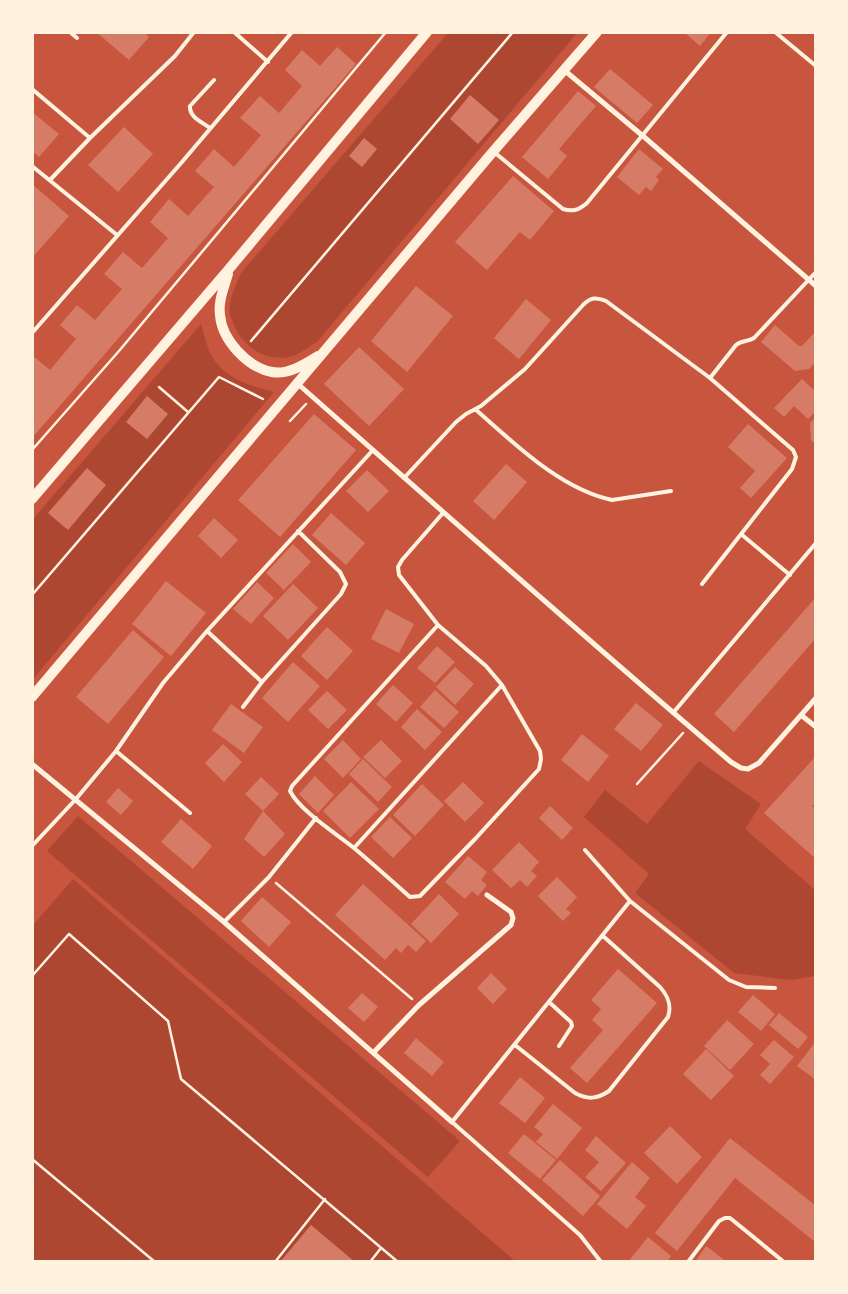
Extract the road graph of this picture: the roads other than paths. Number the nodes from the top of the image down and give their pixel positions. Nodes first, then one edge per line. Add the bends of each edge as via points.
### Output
1 (70, 32) edge
2 (194, 32) edge
3 (234, 32) edge
4 (292, 32) edge
5 (596, 32) edge
6 (727, 32) edge
7 (775, 32) edge
8 (425, 33) edge
9 (77, 38) dead end
10 (268, 62) junction
11 (816, 66) edge
12 (564, 70) junction
13 (214, 80) dead end
14 (32, 90) edge
15 (210, 128) junction
16 (643, 136) junction
17 (90, 138) junction
18 (494, 152) junction
19 (32, 166) edge
20 (50, 180) junction
21 (118, 235) junction
22 (229, 268) junction
23 (816, 272) edge
24 (809, 280) junction
25 (816, 286) edge
26 (32, 333) edge
27 (327, 350) junction
28 (272, 372) junction
29 (710, 378) junction
30 (298, 384) junction
31 (475, 409) junction
32 (373, 450) junction
33 (404, 478) junction
34 (670, 491) dead end
35 (32, 499) edge
36 (443, 513) junction
37 (298, 531) junction
38 (741, 534) junction
39 (816, 543) edge
40 (790, 575) junction
41 (702, 584) dead end
42 (438, 625) junction
43 (207, 631) junction
44 (262, 682) junction
45 (502, 685) junction
46 (32, 697) edge
47 (816, 698) edge
48 (243, 706) dead end
49 (673, 713) junction
50 (801, 715) junction
51 (816, 727) edge
52 (116, 751) junction
53 (32, 764) edge
54 (76, 799) junction
55 (190, 813) dead end
56 (316, 818) junction
57 (32, 846) edge
58 (354, 848) junction
59 (586, 850) dead end
60 (487, 895) dead end
61 (630, 901) junction
62 (224, 922) junction
63 (603, 936) junction
64 (775, 988) dead end
65 (549, 1002) junction
66 (515, 1045) junction
67 (558, 1046) dead end
68 (374, 1052) junction
69 (452, 1122) junction
70 (601, 1262) edge
71 (688, 1262) edge
72 (784, 1262) edge

1 - 9 lane
2 - 17 lane via 175,56
3 - 10 lane
4 - 10 lane
5 - 12 main road
6 - 16 lane
7 - 11 lane
8 - 22 main road
10 - 15 lane
12 - 16 street
12 - 18 main road
13 - 15 lane via 189,110
14 - 17 lane
15 - 21 lane
16 - 18 lane via 587,203 571,212 563,209
16 - 24 street
17 - 20 lane
18 - 27 main road
19 - 20 lane
20 - 21 lane
21 - 26 lane
22 - 28 main road via 220,299 220,316 225,332 245,358
22 - 35 main road
23 - 24 lane
24 - 25 street
24 - 29 lane via 754,338 736,345
27 - 28 main road via 303,365
27 - 30 main road
28 - 30 main road
29 - 31 lane via 606,300 592,298 525,369
29 - 38 lane via 793,450 796,457 792,469
30 - 32 street
30 - 46 main road
31 - 33 lane via 456,422
31 - 34 lane via 542,466 603,498 612,500
32 - 33 street
32 - 37 lane
33 - 36 street
36 - 42 lane via 398,567 399,575
36 - 49 street
37 - 43 lane
37 - 44 lane via 340,572 346,584
38 - 40 lane
38 - 41 lane
39 - 40 lane
40 - 49 lane
42 - 45 lane via 486,666
42 - 56 lane via 292,786 293,796
43 - 44 lane
43 - 52 lane via 163,683
44 - 48 lane
45 - 58 lane
45 - 58 lane via 540,751 539,769 420,896 410,897
47 - 50 street
49 - 50 street via 731,762 748,769 753,768
50 - 51 street
52 - 54 lane
52 - 55 lane
53 - 54 street
54 - 57 lane
54 - 62 street
56 - 58 lane
56 - 62 lane via 269,877
59 - 61 lane
60 - 68 street via 511,912 511,925 419,1005
61 - 63 lane
61 - 64 lane via 729,980 746,987
62 - 68 street
63 - 65 lane
63 - 66 lane via 660,987 667,995 670,1010 609,1091 598,1098 583,1098
65 - 66 lane
65 - 67 lane via 572,1026
66 - 69 lane
68 - 69 street
69 - 70 lane via 580,1235
71 - 72 lane via 719,1221 725,1218 730,1218

